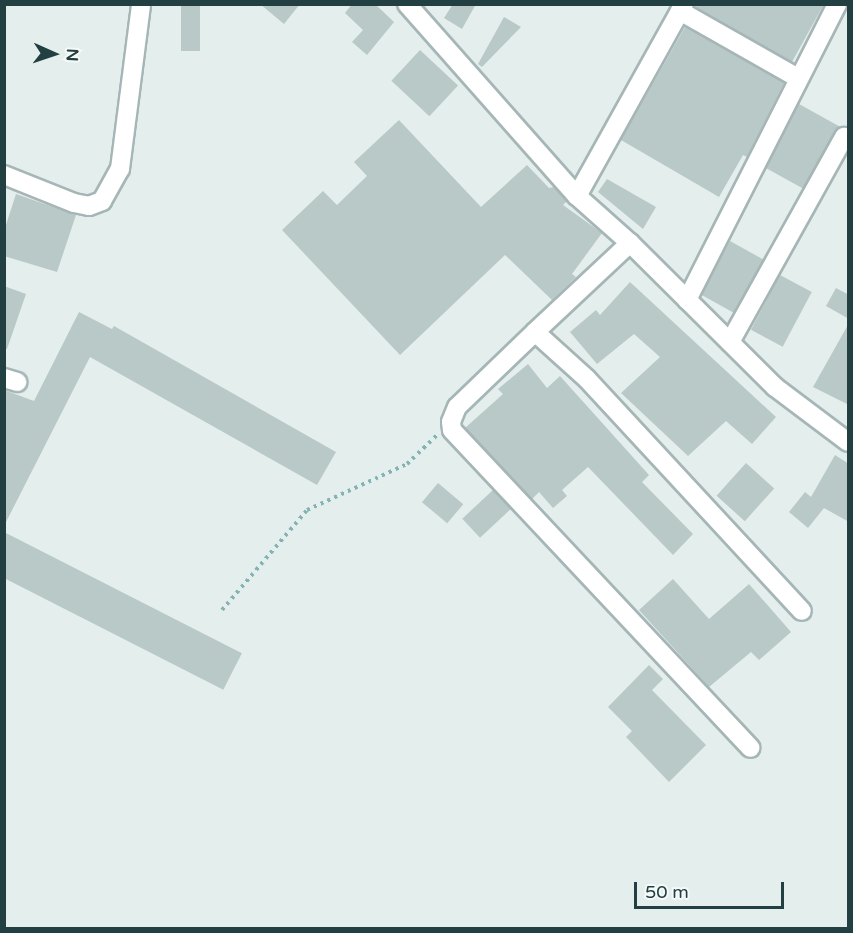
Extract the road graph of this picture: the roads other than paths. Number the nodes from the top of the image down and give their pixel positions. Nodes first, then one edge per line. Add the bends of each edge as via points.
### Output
1 (141, 4) edge
2 (407, 4) edge
3 (837, 4) edge
4 (682, 8) edge
5 (798, 78) junction
6 (844, 137) dead end
7 (4, 175) edge
8 (578, 196) junction
9 (630, 243) junction
10 (687, 300) junction
11 (535, 332) junction
12 (730, 342) junction
13 (849, 442) edge
14 (802, 611) dead end
15 (751, 748) dead end

1 - 7 street via 120,169 102,201 89,206 74,203
2 - 8 street
3 - 5 street
4 - 5 street
4 - 8 street
5 - 10 street
6 - 12 street
8 - 9 street
9 - 10 street
9 - 11 street
10 - 12 street
11 - 14 street via 587,379
11 - 15 street via 458,407 451,422 458,439
12 - 13 street via 783,394

